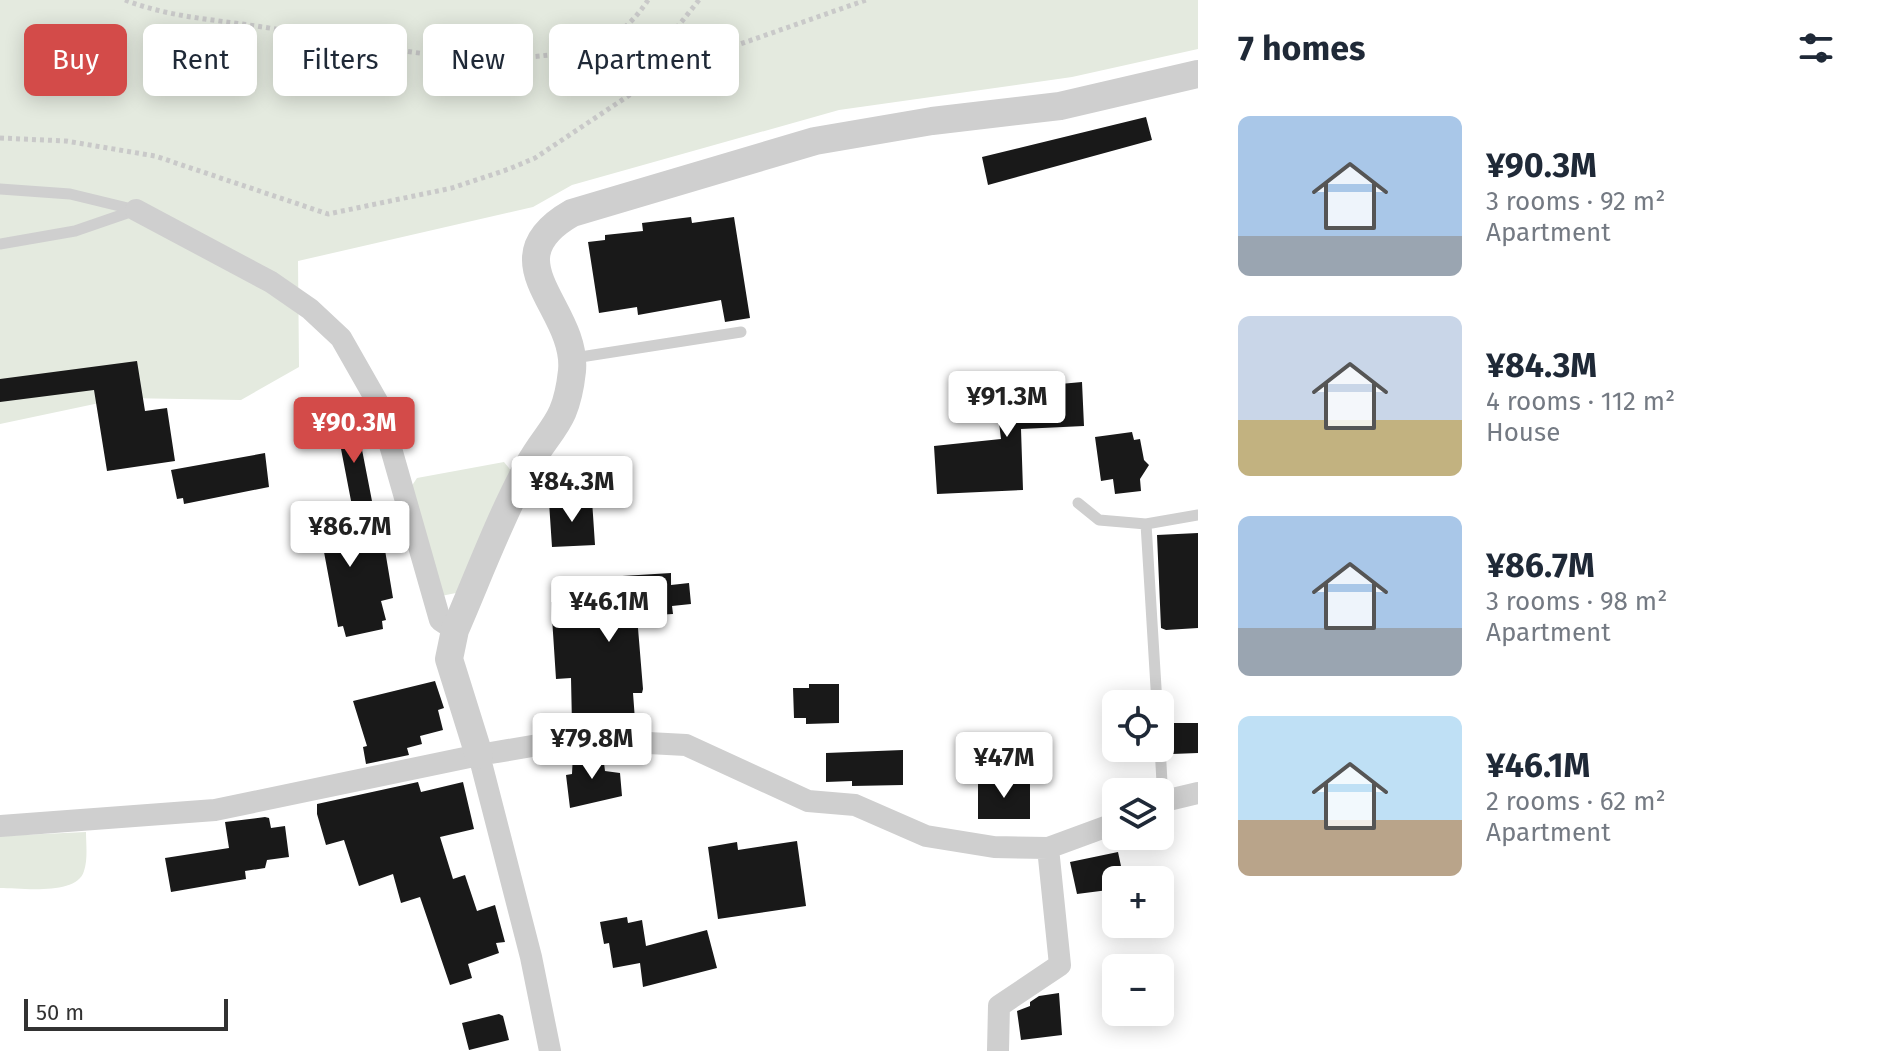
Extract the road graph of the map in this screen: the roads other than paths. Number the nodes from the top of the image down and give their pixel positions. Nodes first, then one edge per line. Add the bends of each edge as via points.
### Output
1 (1198, 74) edge
2 (0, 189) edge
3 (136, 210) junction
4 (0, 244) edge
5 (741, 332) dead end
6 (573, 358) junction
7 (1078, 503) dead end
8 (1198, 515) edge
9 (1146, 524) junction
10 (455, 630) junction
11 (1156, 690) edge
12 (479, 755) junction
13 (1198, 793) edge
14 (1174, 798) edge
15 (0, 826) edge
16 (1102, 828) edge
17 (1048, 848) junction
18 (550, 1051) edge
19 (998, 1051) edge

1 - 6 street via 1060,106 815,141 572,213 540,239 536,263 538,281
2 - 3 lane via 70,194
3 - 4 lane via 75,231
3 - 10 street via 271,282 341,338 378,403 440,620
5 - 6 lane
6 - 10 street via 564,416 528,467
7 - 9 lane via 1099,520
8 - 9 lane
9 - 11 lane
10 - 12 street via 449,659
12 - 15 street via 215,810
12 - 17 street via 573,739 686,745 808,801 855,805 926,836 994,847
12 - 18 street
13 - 14 street
16 - 17 street
17 - 19 street via 1060,965 999,1006

